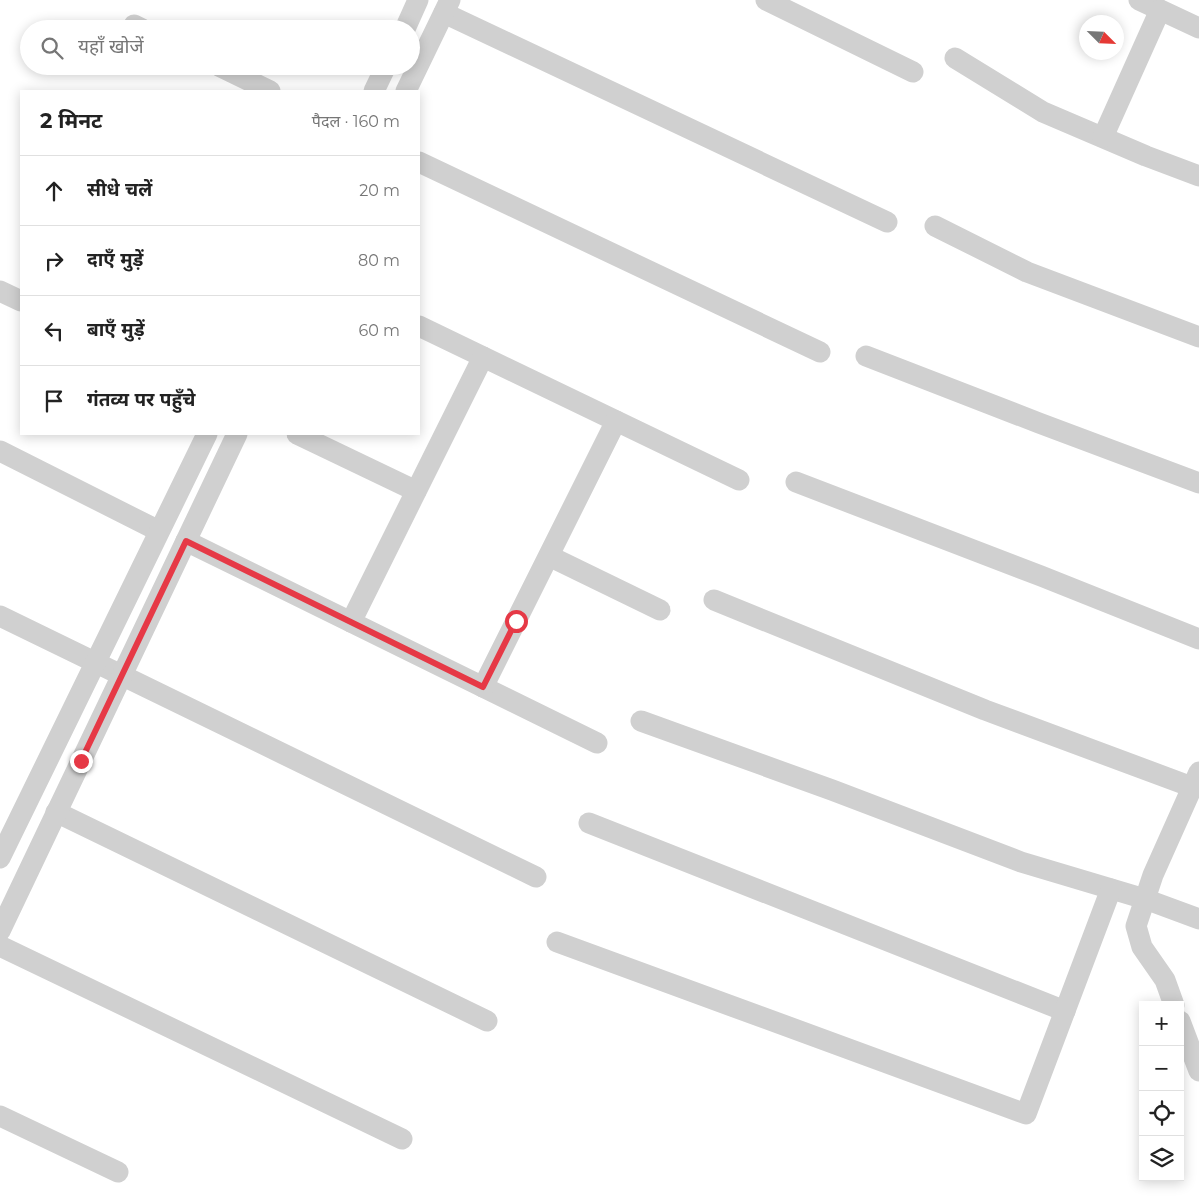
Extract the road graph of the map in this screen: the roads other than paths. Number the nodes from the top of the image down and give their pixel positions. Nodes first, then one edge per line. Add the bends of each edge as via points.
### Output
1 (418, 0) edge
2 (766, 0) edge
3 (1139, 0) edge
4 (447, 6) edge
5 (1160, 10) junction
6 (408, 20) edge
7 (1199, 28) edge
8 (955, 58) dead end
9 (420, 62) edge
10 (913, 72) dead end
11 (237, 75) edge
12 (382, 75) edge
13 (414, 75) edge
14 (268, 90) edge
15 (374, 90) edge
16 (406, 90) edge
17 (1103, 137) junction
18 (420, 162) edge
19 (1199, 176) edge
20 (887, 222) dead end
21 (935, 226) dead end
22 (0, 291) edge
23 (20, 301) edge
24 (420, 326) edge
25 (1199, 338) edge
26 (820, 352) dead end
27 (866, 356) dead end
28 (483, 357) junction
29 (616, 421) junction
30 (207, 435) edge
31 (237, 435) edge
32 (299, 435) edge
33 (0, 451) edge
34 (739, 480) dead end
35 (796, 482) dead end
36 (1199, 483) edge
37 (416, 491) junction
38 (159, 531) junction
39 (186, 541) junction
40 (549, 556) junction
41 (714, 600) dead end
42 (660, 610) dead end
43 (0, 616) edge
44 (351, 622) junction
45 (1199, 640) edge
46 (96, 662) junction
47 (122, 675) junction
48 (483, 687) junction
49 (641, 721) dead end
50 (596, 743) dead end
51 (1196, 779) edge
52 (56, 812) junction
53 (589, 823) dead end
54 (0, 858) edge
55 (536, 876) dead end
56 (1111, 889) junction
57 (1145, 899) junction
58 (1199, 919) edge
59 (0, 931) edge
60 (558, 942) dead end
61 (0, 946) edge
62 (1173, 1001) edge
63 (1065, 1012) junction
64 (487, 1020) dead end
65 (1184, 1032) edge
66 (1199, 1071) edge
67 (0, 1116) edge
68 (402, 1139) dead end
69 (118, 1172) dead end

1 - 6 street
2 - 10 street
3 - 5 street
4 - 9 street
4 - 20 street
5 - 7 street
5 - 17 street
8 - 17 street via 1043,112
11 - 14 street
12 - 15 street
13 - 16 street
17 - 19 street
18 - 26 street
21 - 25 street via 1027,272
22 - 23 street
24 - 28 street
27 - 36 street
28 - 29 street
28 - 37 street
29 - 34 street
29 - 40 street
30 - 38 street
31 - 39 street
32 - 37 street
33 - 38 street
35 - 45 street
37 - 44 street
38 - 46 street
39 - 44 street
39 - 47 street
40 - 42 street
40 - 48 street
41 - 51 street via 985,710
43 - 46 street
44 - 48 street
46 - 47 street
46 - 54 street
47 - 52 street
47 - 55 street
48 - 50 street
49 - 56 street via 1020,862
51 - 57 street
52 - 59 street
52 - 64 street
53 - 63 street
56 - 57 street
56 - 63 street
57 - 58 street
57 - 62 street via 1136,926 1142,947 1165,980
60 - 63 street via 1026,1114
61 - 68 street
65 - 66 street
67 - 69 street

